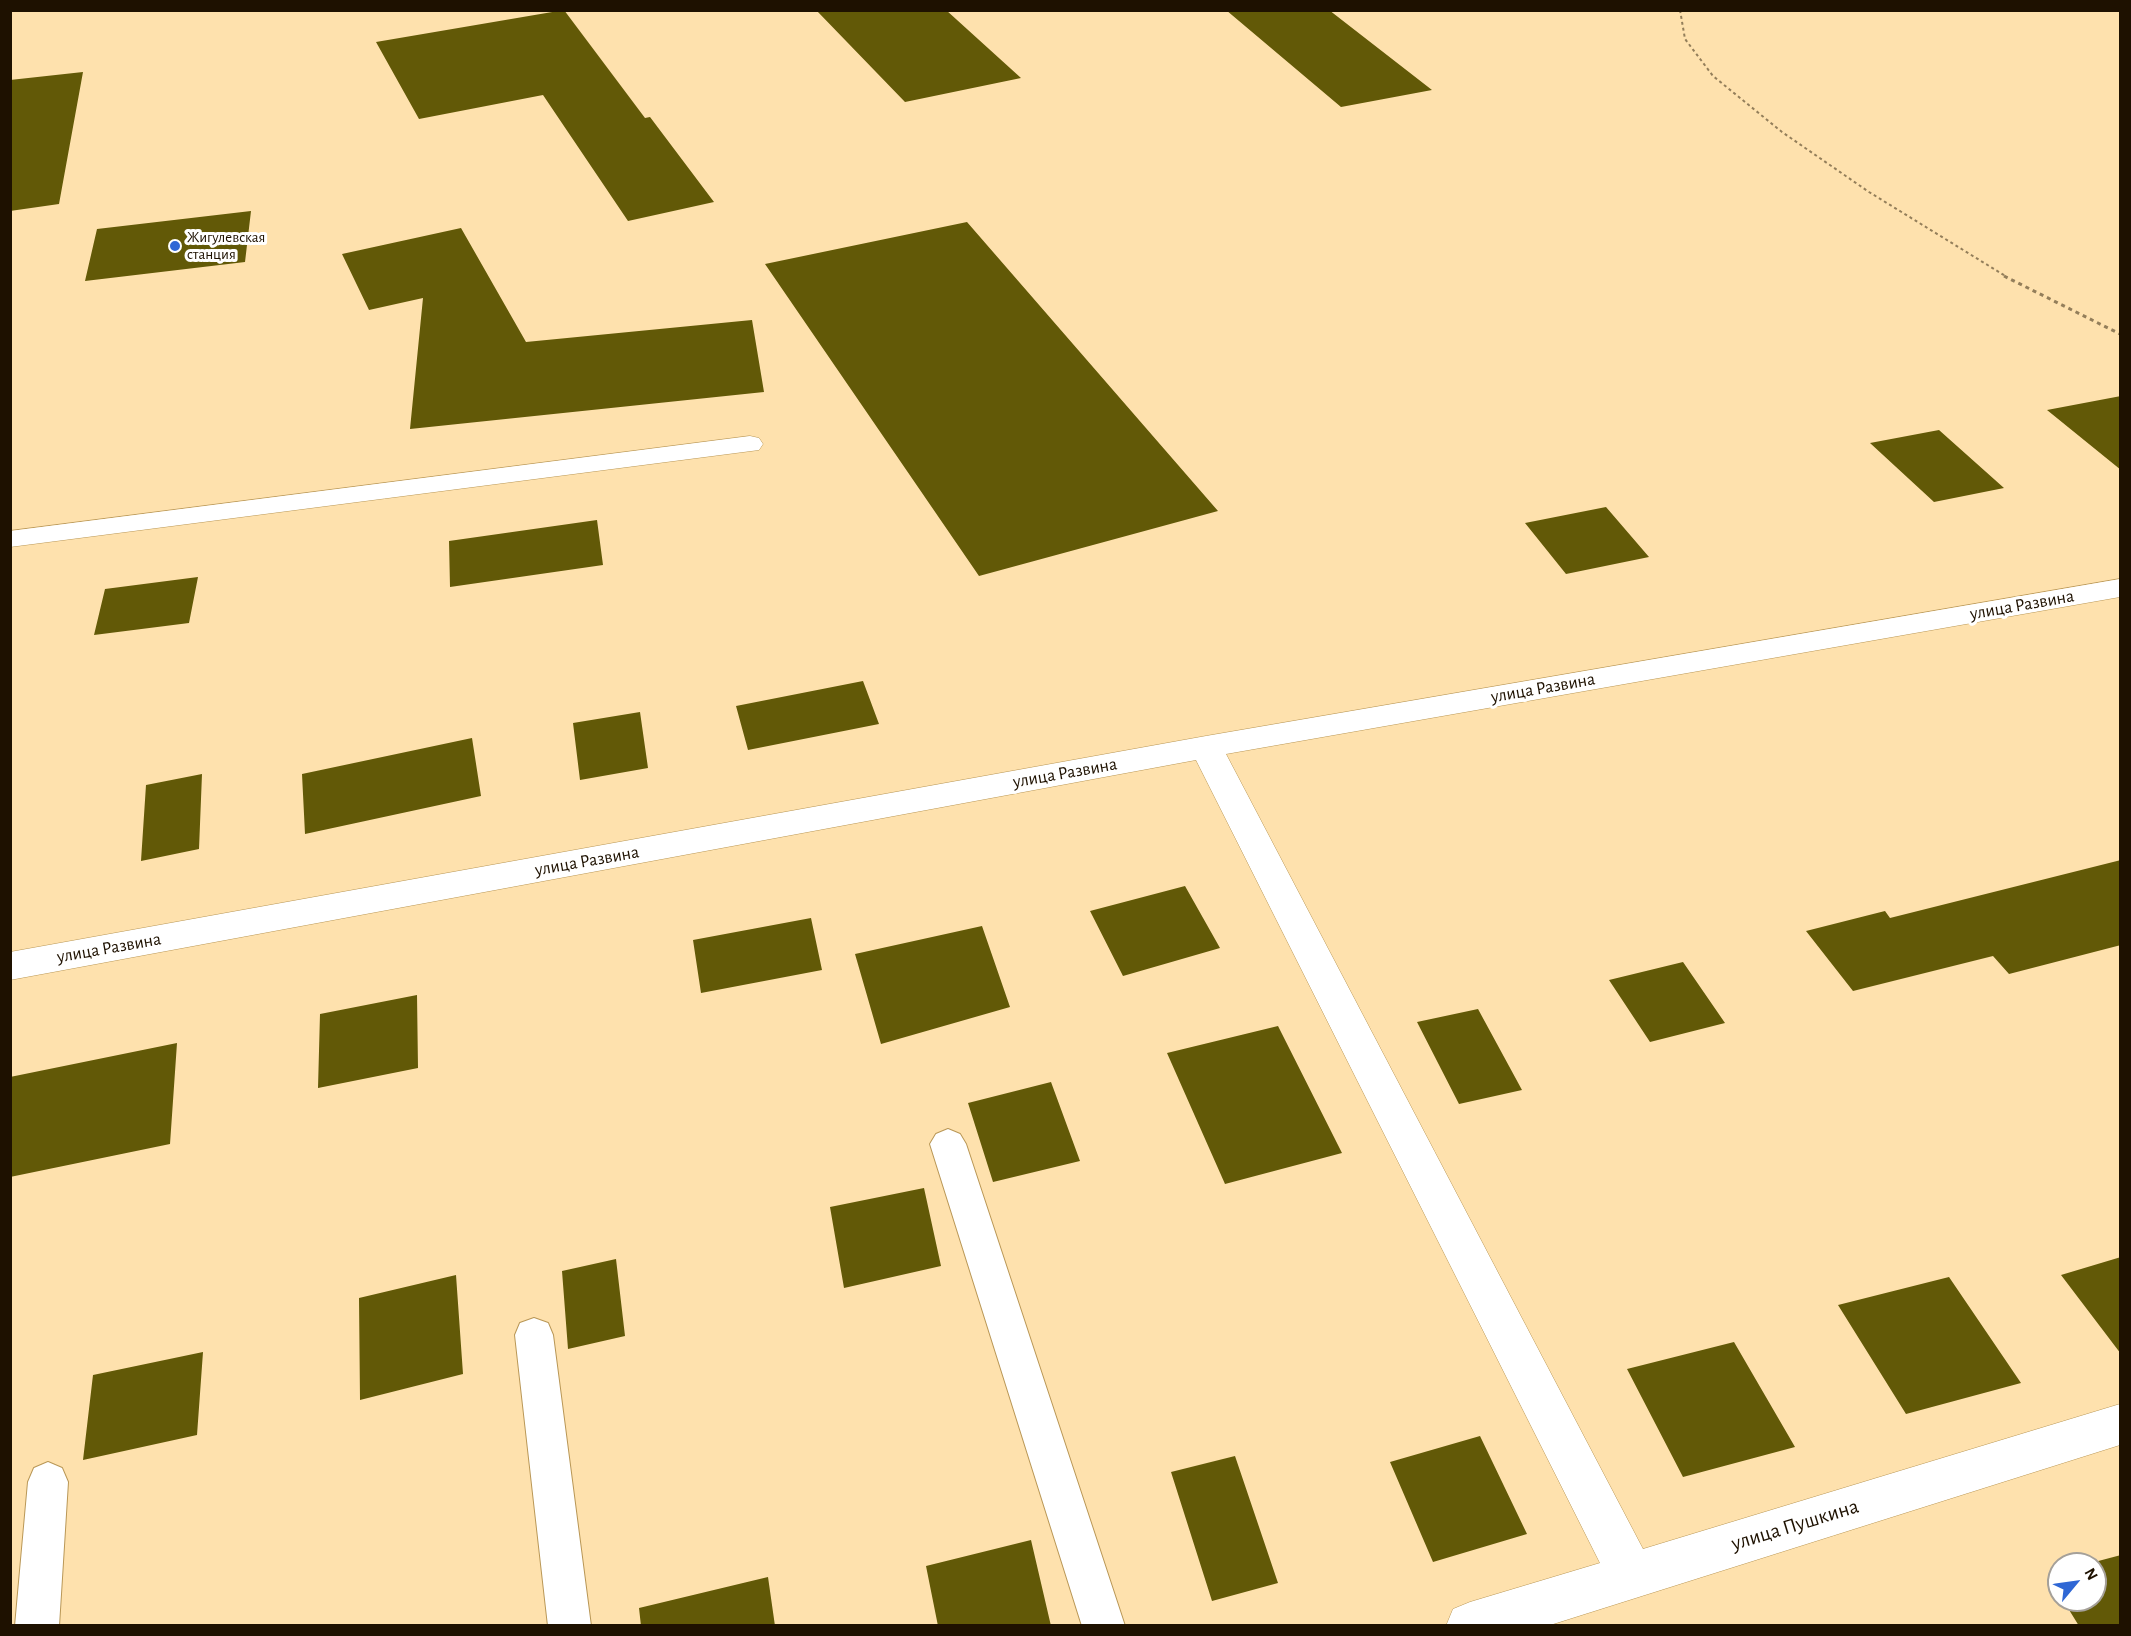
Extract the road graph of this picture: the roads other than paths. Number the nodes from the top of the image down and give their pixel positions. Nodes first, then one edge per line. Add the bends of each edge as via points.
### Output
1 (750, 444) dead end
2 (10, 539) edge
3 (2121, 588) edge
4 (1206, 747) junction
5 (10, 966) edge
6 (948, 1144) dead end
7 (534, 1335) dead end
8 (2121, 1424) edge
9 (48, 1482) dead end
10 (1632, 1575) junction
11 (37, 1626) edge
12 (570, 1626) edge
13 (1104, 1626) edge
14 (1470, 1626) edge

1 - 2 street
3 - 4 street, улица Развина
4 - 5 street, улица Развина
4 - 10 street
6 - 13 lane
7 - 12 lane
8 - 10 street, улица Пушкина
9 - 11 lane
10 - 14 street, улица Пушкина

